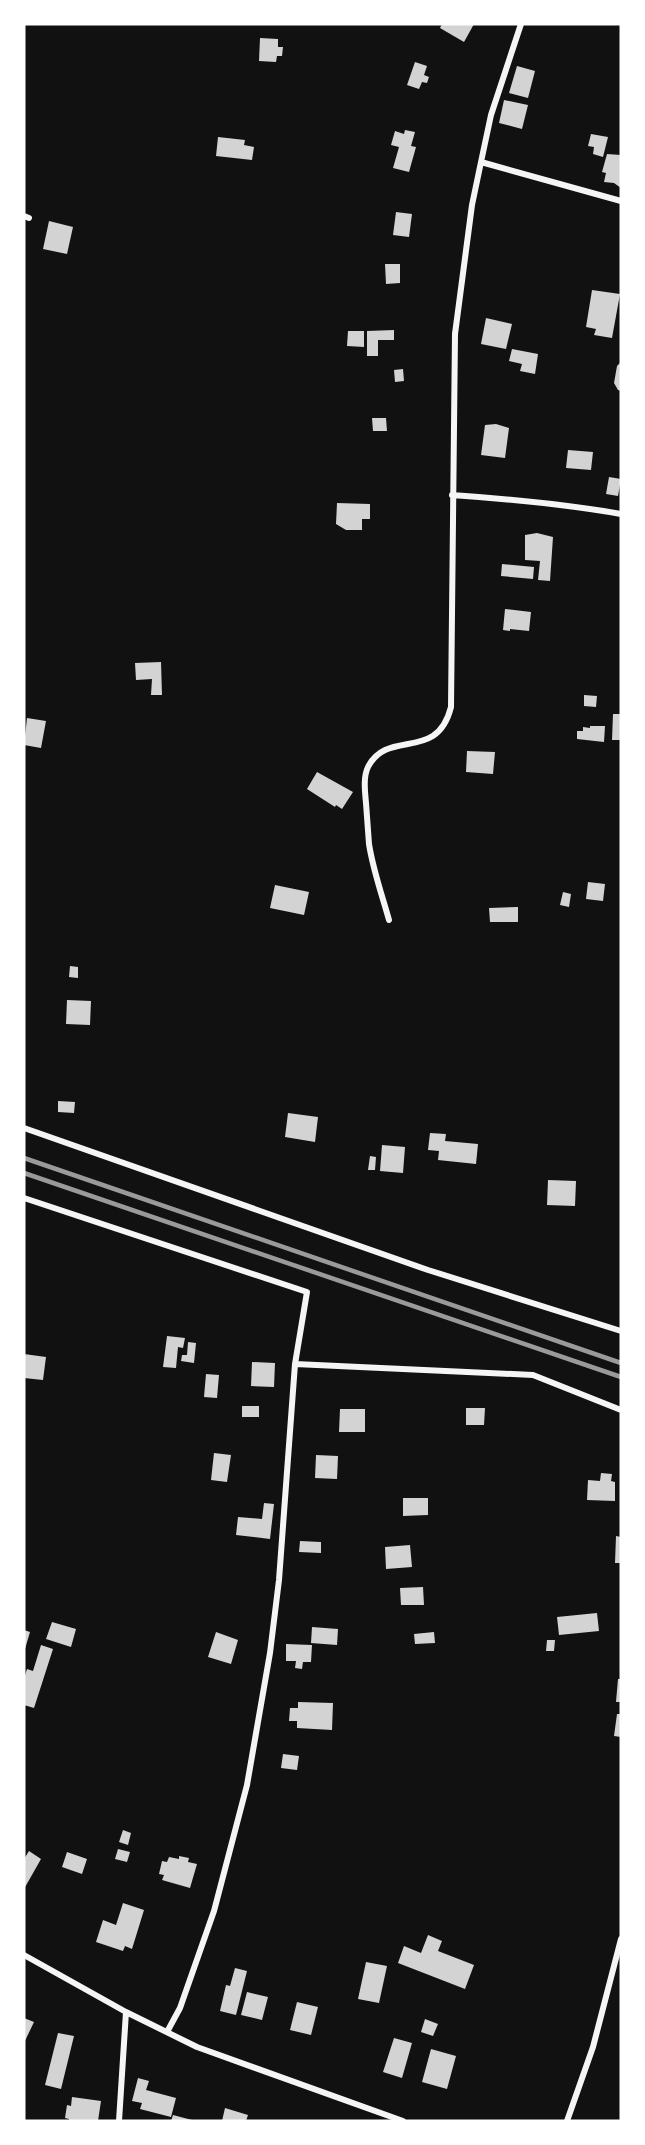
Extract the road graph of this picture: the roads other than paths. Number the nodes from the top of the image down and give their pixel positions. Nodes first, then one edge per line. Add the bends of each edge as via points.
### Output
1 (521, 24) edge
2 (481, 162) junction
3 (621, 201) edge
4 (452, 495) junction
5 (621, 515) edge
6 (389, 920) dead end
7 (24, 1128) edge
8 (24, 1198) edge
9 (621, 1331) edge
10 (295, 1364) junction
11 (621, 1410) edge
12 (621, 1939) edge
13 (24, 1955) edge
14 (126, 2012) junction
15 (167, 2032) junction
16 (120, 2121) edge
17 (403, 2121) edge
18 (567, 2121) edge

1 - 2 street via 491,115
2 - 3 street
2 - 4 street via 455,334
4 - 5 street via 583,507
4 - 6 street via 451,707 447,722 437,734 423,741 378,754 368,768 365,784 369,846
7 - 9 street via 428,1270
8 - 10 street via 306,1292
10 - 11 street via 533,1375
10 - 15 street via 279,1580 247,1785 214,1911 180,2008
12 - 18 street via 593,2048
13 - 14 street
14 - 15 street
14 - 16 street
15 - 17 street via 197,2047

